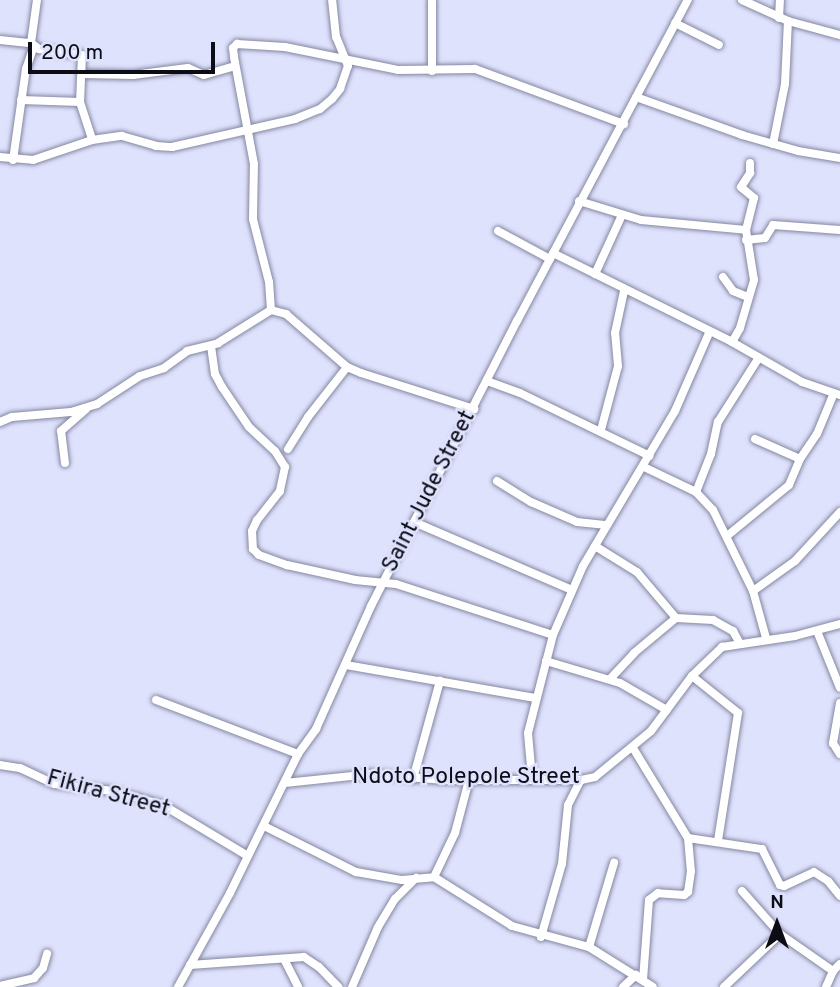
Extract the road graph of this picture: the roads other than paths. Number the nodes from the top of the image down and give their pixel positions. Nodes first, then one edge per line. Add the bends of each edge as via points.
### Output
1 (37, 0) edge
2 (332, 0) edge
3 (432, 0) edge
4 (688, 0) edge
5 (742, 0) edge
6 (780, 0) edge
7 (784, 20) junction
8 (675, 23) junction
9 (840, 35) edge
10 (0, 40) edge
11 (719, 44) dead end
12 (33, 45) junction
13 (346, 58) junction
14 (235, 66) junction
15 (432, 71) junction
16 (82, 74) junction
17 (636, 97) junction
18 (21, 100) junction
19 (80, 102) junction
20 (624, 124) junction
21 (245, 128) junction
22 (92, 140) junction
23 (773, 144) junction
24 (0, 157) edge
25 (840, 158) edge
26 (13, 160) junction
27 (750, 163) dead end
28 (579, 201) junction
29 (622, 215) junction
30 (746, 230) junction
31 (840, 230) edge
32 (498, 231) dead end
33 (746, 240) junction
34 (552, 256) junction
35 (596, 274) junction
36 (723, 277) dead end
37 (624, 290) junction
38 (748, 297) junction
39 (271, 310) junction
40 (709, 332) junction
41 (732, 342) junction
42 (211, 346) junction
43 (758, 359) junction
44 (348, 367) junction
45 (487, 380) junction
46 (837, 394) edge
47 (86, 409) junction
48 (474, 409) junction
49 (0, 422) edge
50 (601, 430) junction
51 (755, 439) dead end
52 (288, 449) dead end
53 (650, 456) junction
54 (800, 458) junction
55 (65, 463) dead end
56 (644, 467) junction
57 (497, 481) dead end
58 (696, 492) junction
59 (840, 512) edge
60 (414, 522) junction
61 (607, 525) junction
62 (727, 536) junction
63 (595, 546) junction
64 (384, 581) junction
65 (572, 590) junction
66 (753, 591) junction
67 (676, 618) junction
68 (840, 624) edge
69 (817, 631) junction
70 (552, 635) junction
71 (766, 638) junction
72 (739, 642) junction
73 (546, 661) junction
74 (346, 665) junction
75 (692, 676) junction
76 (610, 679) junction
77 (440, 681) junction
78 (840, 688) edge
79 (535, 698) junction
80 (156, 700) dead end
81 (840, 703) edge
82 (667, 710) junction
83 (633, 748) junction
84 (298, 754) junction
85 (840, 754) edge
86 (0, 765) edge
87 (413, 779) junction
88 (531, 779) junction
89 (469, 780) junction
90 (581, 780) junction
91 (285, 783) junction
92 (264, 826) junction
93 (688, 838) junction
94 (718, 841) junction
95 (248, 856) junction
96 (614, 863) dead end
97 (434, 877) junction
98 (416, 878) junction
99 (742, 891) dead end
100 (840, 897) edge
101 (780, 934) junction
102 (541, 937) junction
103 (589, 947) junction
104 (47, 954) dead end
105 (284, 959) junction
106 (840, 964) edge
107 (190, 965) junction
108 (832, 971) junction
109 (639, 978) junction
110 (0, 986) edge
111 (178, 987) edge
112 (298, 987) edge
113 (338, 987) edge
114 (352, 987) edge
115 (623, 987) edge
116 (653, 987) edge
117 (724, 987) edge
118 (826, 987) edge

1 - 12 street
2 - 13 street via 336,37
3 - 15 street
4 - 8 street, Saint Jude Street
5 - 7 street
6 - 7 street
7 - 9 street
7 - 23 street via 785,84
8 - 11 street
8 - 17 street, Saint Jude Street
10 - 12 street
12 - 16 street via 47,51 78,52
12 - 18 street
13 - 14 street via 244,42 233,48
13 - 15 street via 380,68
13 - 21 street via 340,89 320,109 295,119
14 - 16 street via 204,75 188,68 133,75
14 - 21 street
15 - 20 street via 464,69 493,74
16 - 19 street
17 - 20 street, Saint Jude Street
17 - 23 street
18 - 19 street
18 - 26 street
19 - 22 street
20 - 28 street, Saint Jude Street
21 - 22 street via 172,147 122,136
21 - 39 street via 254,164 253,219
22 - 26 street via 45,157
23 - 25 street
24 - 26 street
27 - 30 street via 750,173 741,184 754,198
28 - 29 street
28 - 34 street, Saint Jude Street
29 - 30 street
29 - 35 street
30 - 33 street
31 - 33 street via 773,225 765,238
32 - 34 street
33 - 38 street via 754,280
34 - 35 street
34 - 45 street, Saint Jude Street
35 - 37 street
36 - 38 street via 733,291
37 - 40 street
37 - 50 street via 615,333 618,366
38 - 41 street
39 - 42 street
39 - 44 street via 286,314
40 - 41 street
40 - 53 street
41 - 43 street
42 - 47 street via 187,351
42 - 64 street via 222,387 285,467 280,491 252,531 253,549 296,567 355,580
43 - 46 street
43 - 58 street via 718,422
44 - 48 street
44 - 52 street
45 - 48 street, Saint Jude Street
45 - 50 street
46 - 54 street
47 - 49 street
47 - 55 street via 61,431
48 - 60 street, Saint Jude Street
50 - 53 street
51 - 54 street
53 - 56 street
54 - 62 street via 782,494
56 - 58 street
56 - 61 street
57 - 61 street via 577,522
58 - 62 street via 713,510
59 - 66 street via 795,561
60 - 64 street, Saint Jude Street
60 - 65 street
61 - 63 street
62 - 66 street
63 - 65 street
63 - 67 street via 636,572
64 - 70 street
64 - 74 street, Saint Jude Street
65 - 70 street
66 - 71 street
67 - 72 street via 713,620 733,631
67 - 76 street
68 - 69 street, Ndoto Polepole Street
69 - 71 street, Ndoto Polepole Street
69 - 78 street
70 - 73 street
71 - 72 street, Ndoto Polepole Street
72 - 75 street, Ndoto Polepole Street via 722,647
73 - 76 street
73 - 79 street
74 - 77 street
74 - 84 street, Saint Jude Street via 316,729
75 - 82 street, Ndoto Polepole Street
75 - 94 street via 738,713
76 - 82 street
77 - 79 street
77 - 87 street
79 - 88 street via 528,733
80 - 84 street
81 - 85 street via 833,743
82 - 83 street, Ndoto Polepole Street
83 - 90 street, Ndoto Polepole Street via 596,777
83 - 93 street
84 - 91 street, Saint Jude Street
86 - 95 street, Fikira Street via 20,768 55,784 113,791 163,805
87 - 89 street, Ndoto Polepole Street
87 - 91 street, Ndoto Polepole Street via 370,774
88 - 89 street, Ndoto Polepole Street
88 - 90 street, Ndoto Polepole Street
89 - 97 street via 455,833
90 - 102 street via 568,805 564,855
91 - 92 street, Saint Jude Street
92 - 95 street, Saint Jude Street
92 - 98 street via 356,872
93 - 94 street
93 - 109 street via 688,892 658,893 649,900
94 - 100 street via 762,849 780,885 814,872
95 - 107 street, Saint Jude Street
96 - 103 street
97 - 98 street
97 - 102 street via 512,926
98 - 114 street via 395,899 378,927
99 - 101 street
101 - 108 street
101 - 117 street
102 - 103 street
103 - 109 street
104 - 110 street via 34,978
105 - 107 street
105 - 112 street
105 - 113 street via 298,956 311,960
106 - 108 street
107 - 111 street, Saint Jude Street
108 - 118 street
109 - 115 street
109 - 116 street

